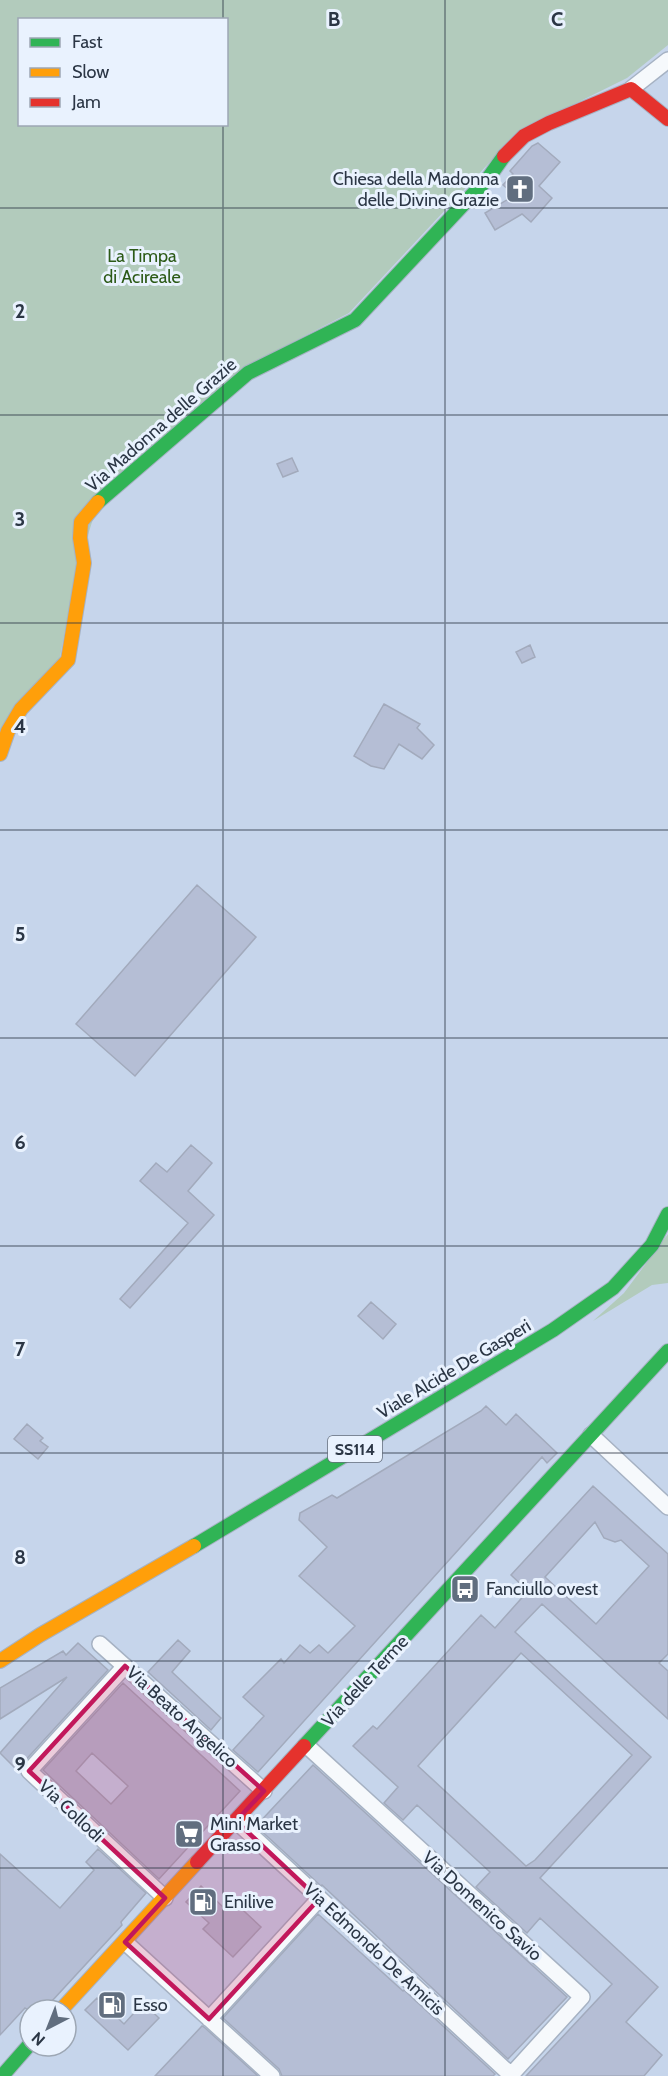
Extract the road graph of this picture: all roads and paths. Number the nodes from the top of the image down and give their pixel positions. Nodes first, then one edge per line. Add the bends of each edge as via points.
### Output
1 (668, 60) edge
2 (631, 89) junction
3 (668, 119) edge
4 (0, 754) edge
5 (668, 1214) edge
6 (668, 1351) edge
7 (591, 1435) junction
8 (667, 1505) edge
9 (100, 1644) dead end
10 (0, 1660) edge
11 (125, 1666) junction
12 (306, 1745) junction
13 (264, 1791) junction
14 (236, 1821) junction
15 (165, 1898) junction
16 (319, 1899) junction
17 (125, 1942) junction
18 (72, 1998) edge
19 (209, 2019) junction
20 (18, 2058) edge
21 (511, 2075) edge
22 (2, 2076) edge
23 (272, 2076) edge

1 - 2 street
2 - 3 street
2 - 4 street, Via Madonna delle Grazie via 524,136 355,320 248,373 103,496 81,522 84,563 68,660 21,709
5 - 10 street, Viale Alcide De Gasperi / SS114 via 651,1245 613,1288 552,1330
6 - 7 street, Via delle Terme
7 - 8 street
7 - 12 street, Via delle Terme
9 - 11 street, Via Beato Angelico
11 - 13 street, Via Beato Angelico
11 - 15 street, Via Collodi via 29,1771
12 - 13 street, Via delle Terme
12 - 21 street, Via Domenico Savio via 582,1997
13 - 14 street, Via delle Terme
14 - 15 street, Via delle Terme
14 - 16 street, Via Edmondo De Amicis
15 - 17 street, Via delle Terme
16 - 19 street
16 - 21 street, Via Edmondo De Amicis
17 - 18 street, Via delle Terme
17 - 19 street
19 - 23 street
20 - 22 street

